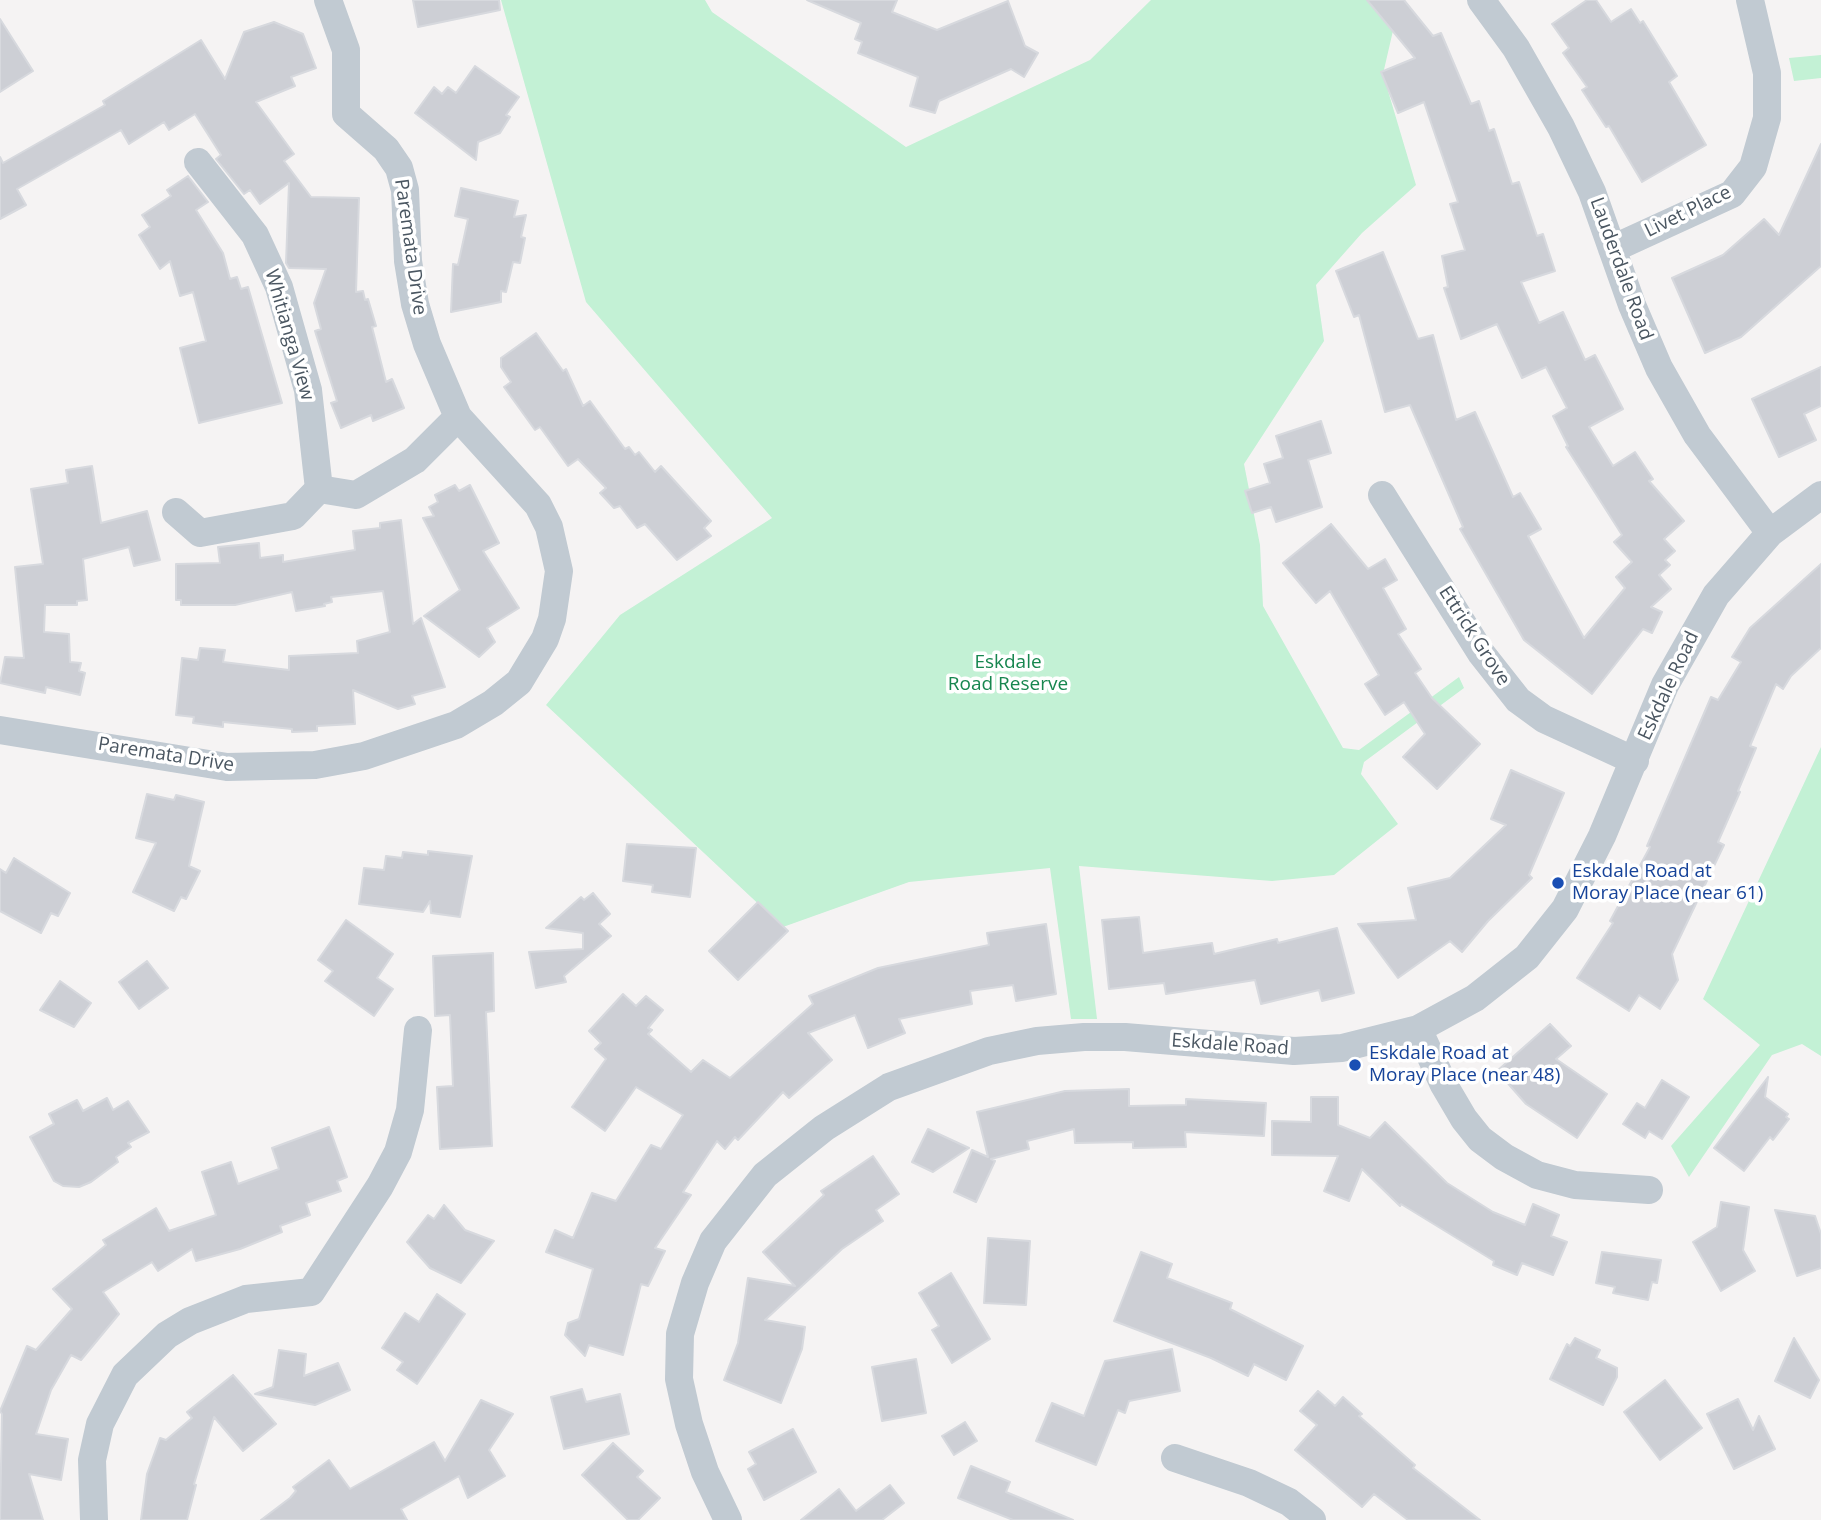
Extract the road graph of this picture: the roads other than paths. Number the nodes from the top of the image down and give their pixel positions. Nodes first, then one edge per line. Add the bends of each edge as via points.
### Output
1 (328, 0) edge
2 (1481, 0) edge
3 (1750, 0) edge
4 (198, 162) dead end
5 (1612, 249) junction
6 (458, 417) junction
7 (319, 489) junction
8 (1382, 495) dead end
9 (1821, 495) edge
10 (176, 512) dead end
11 (1770, 533) junction
12 (0, 730) edge
13 (1634, 761) junction
14 (1418, 1029) junction
15 (418, 1030) dead end
16 (1649, 1190) dead end
17 (1175, 1458) dead end
18 (94, 1520) edge
19 (728, 1520) edge
20 (1312, 1520) edge

1 - 6 street, Paremata Drive via 346,50 346,114 386,149 399,168 415,304
2 - 5 street, Lauderdale Road via 1516,48 1561,127 1592,192
3 - 5 street, Livet Place via 1767,73 1767,118 1753,167 1732,194
4 - 7 street, Whitianga View via 255,235 279,287 308,390
5 - 11 street, Lauderdale Road via 1659,368 1697,435
6 - 7 street via 415,460 356,495
6 - 12 street, Paremata Drive via 538,505 549,527 559,571 545,639 519,682 493,703 424,738 364,756 302,766 227,767
7 - 10 street via 293,516 200,533
8 - 13 street, Ettrick Grove via 1481,653 1518,700 1544,719
9 - 11 street, Eskdale Road
11 - 13 street, Eskdale Road via 1716,595 1687,641
13 - 14 street, Eskdale Road via 1580,881 1550,930 1504,978
14 - 16 street via 1464,1119 1504,1157 1537,1175 1575,1185
14 - 19 street, Eskdale Road via 1342,1048 1294,1051 1125,1037 1037,1041 989,1051 889,1087 824,1128 765,1175 713,1241 680,1334 679,1379 689,1424
15 - 18 street via 410,1110 398,1152 311,1292 246,1299 190,1321 167,1335 125,1375 100,1424 92,1460
17 - 20 street via 1248,1483 1289,1502

